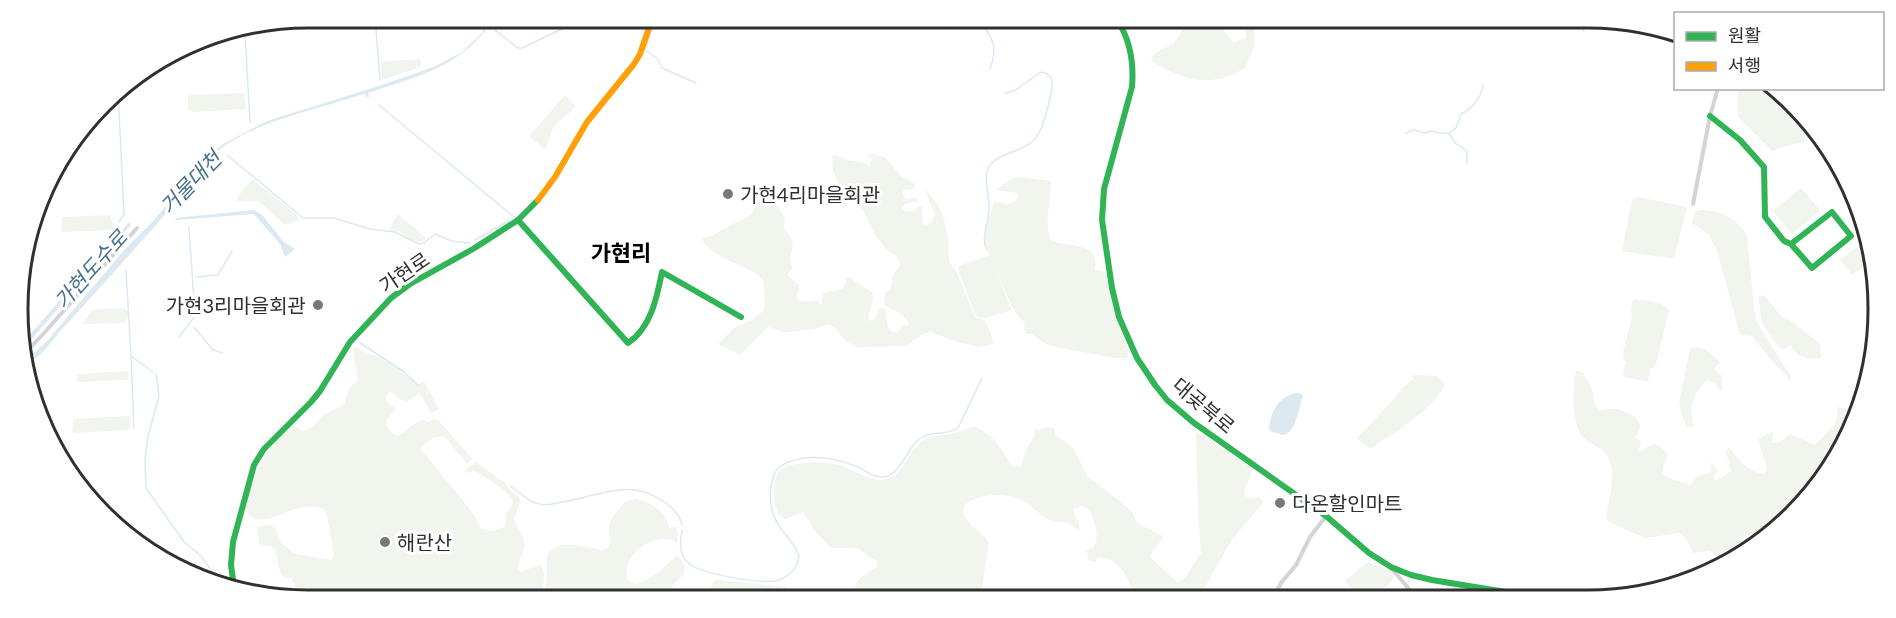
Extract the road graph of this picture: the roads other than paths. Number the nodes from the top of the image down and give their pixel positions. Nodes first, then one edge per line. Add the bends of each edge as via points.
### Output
1 (649, 28) edge
2 (1122, 28) edge
3 (1717, 90) edge
4 (1710, 116) junction
5 (1693, 204) dead end
6 (519, 220) junction
7 (138, 228) dead end
8 (1791, 244) junction
9 (741, 317) dead end
10 (31, 346) edge
11 (1326, 516) junction
12 (1391, 567) junction
13 (233, 579) edge
14 (1278, 590) edge
15 (1410, 590) edge
16 (1491, 590) edge

1 - 6 street, 가현로 via 634,64 587,122 546,190
2 - 11 street, 대곶북로 via 1131,51 1132,87 1104,189 1102,214 1114,295 1125,333 1144,370 1167,400
3 - 4 street
4 - 5 street
4 - 8 street via 1740,140 1764,167 1765,217
6 - 9 street via 628,343 647,321 662,272
6 - 13 street, 가현로 via 392,298 352,339 311,402 264,449 251,473 233,542
7 - 10 street
8 - 8 street via 1812,268 1851,236 1832,212
11 - 12 street, 대곶북로
11 - 14 street
12 - 15 street
12 - 16 street, 대곶북로 via 1432,580

